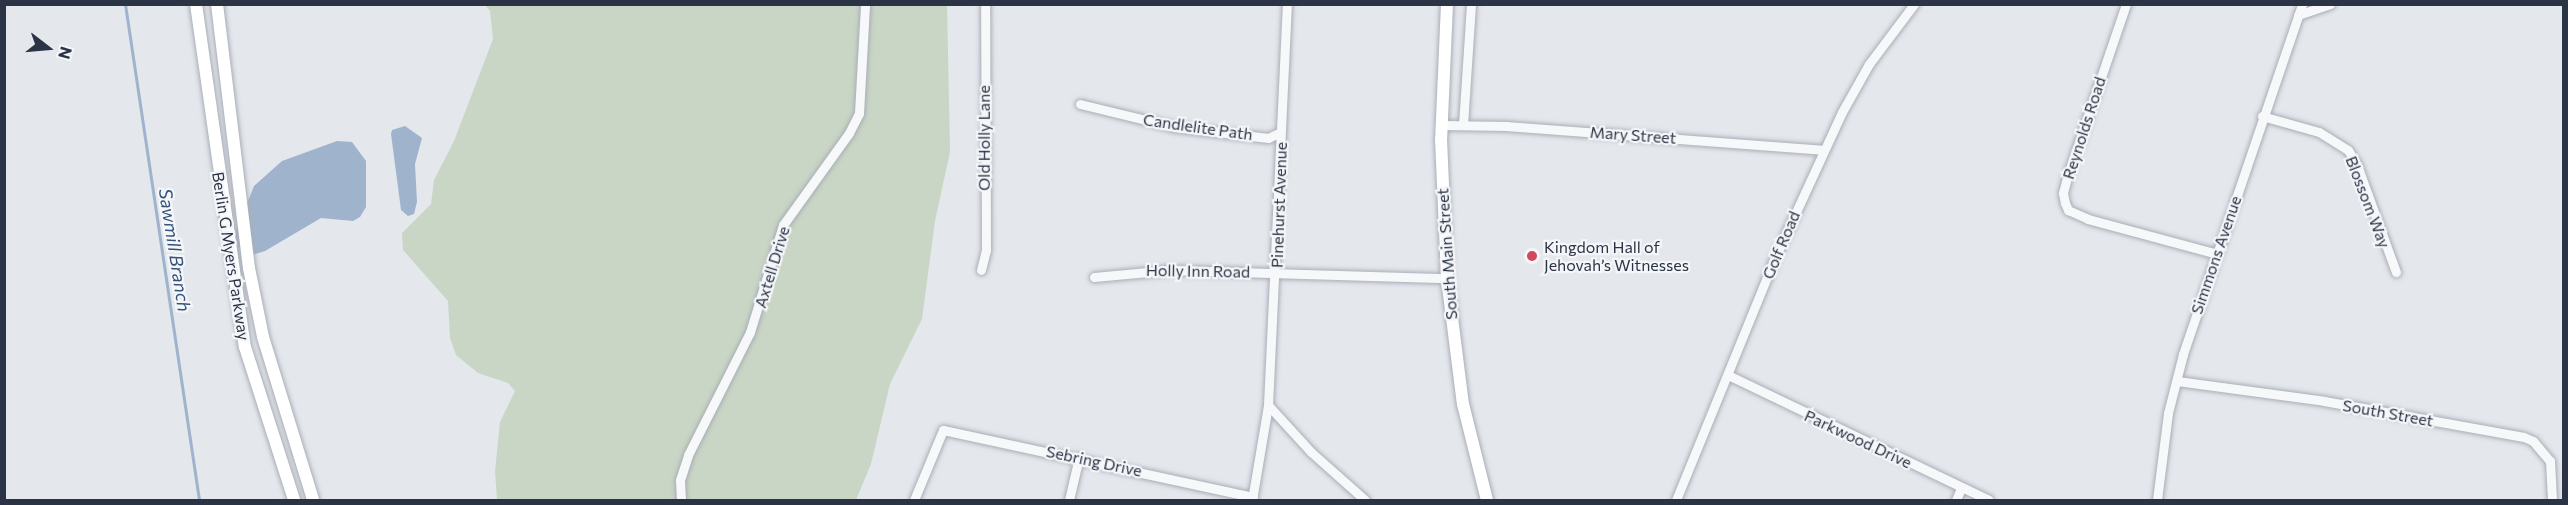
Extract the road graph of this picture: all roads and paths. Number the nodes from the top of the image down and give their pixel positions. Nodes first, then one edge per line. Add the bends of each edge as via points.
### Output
1 (196, 4) edge
2 (217, 4) edge
3 (865, 4) edge
4 (985, 4) edge
5 (1287, 4) edge
6 (1447, 4) edge
7 (1471, 4) edge
8 (1914, 4) edge
9 (2126, 4) edge
10 (2302, 4) edge
11 (2330, 4) edge
12 (2298, 15) junction
13 (225, 62) junction
14 (204, 65) junction
15 (1080, 104) dead end
16 (2262, 116) junction
17 (1442, 125) junction
18 (1463, 126) junction
19 (1281, 132) junction
20 (1824, 150) junction
21 (2214, 253) junction
22 (981, 270) dead end
23 (2396, 272) dead end
24 (1277, 273) junction
25 (1094, 276) dead end
26 (1447, 278) junction
27 (1728, 375) junction
28 (2177, 381) junction
29 (1268, 405) junction
30 (1079, 457) junction
31 (1961, 488) junction
32 (1252, 499) edge
33 (294, 501) edge
34 (313, 501) edge
35 (681, 501) edge
36 (914, 501) edge
37 (1070, 501) edge
38 (1365, 501) edge
39 (1487, 501) edge
40 (1676, 501) edge
41 (1956, 501) edge
42 (1989, 501) edge
43 (2157, 501) edge
44 (2552, 501) edge

1 - 14 main road, Berlin G Myers Parkway
2 - 13 main road, Berlin G Myers Parkway
3 - 35 street, Axtell Drive via 859,113 849,134 783,225 754,324 688,455 680,480
4 - 22 street, Old Holly Lane via 986,250
5 - 19 street, Pinehurst Avenue
6 - 17 main road, South Main Street
7 - 18 street
8 - 20 street, Golf Road via 1869,64
9 - 21 street, Reynolds Road via 2068,174 2063,193 2065,203 2068,210 2088,219
10 - 12 street, Simmons Avenue
11 - 12 street
12 - 16 street, Simmons Avenue
13 - 14 main road
13 - 34 main road, Berlin G Myers Parkway via 249,268 263,338
14 - 33 main road, Berlin G Myers Parkway via 245,347
15 - 19 street, Candlelite Path via 1175,128 1268,138
16 - 21 street, Simmons Avenue
16 - 23 street, Blossom Way via 2319,132 2348,150
17 - 18 street, Mary Street
17 - 26 main road, South Main Street
18 - 20 street, Mary Street
19 - 24 street, Pinehurst Avenue
20 - 27 street, Golf Road
21 - 28 street, Simmons Avenue
24 - 25 street, Holly Inn Road via 1170,270
24 - 26 street, Holly Inn Road
24 - 29 street, Pinehurst Avenue
26 - 39 main road, South Main Street via 1463,404
27 - 31 street, Parkwood Drive
27 - 40 street, Golf Road
28 - 43 street, Simmons Avenue via 2168,413
28 - 44 street, South Street via 2324,401 2524,437 2533,441 2550,461
29 - 32 street, Pinehurst Avenue
29 - 38 street via 1311,452
30 - 32 street, Sebring Drive
30 - 36 street, Sebring Drive via 943,430
30 - 37 street
31 - 41 street
31 - 42 street, Parkwood Drive

